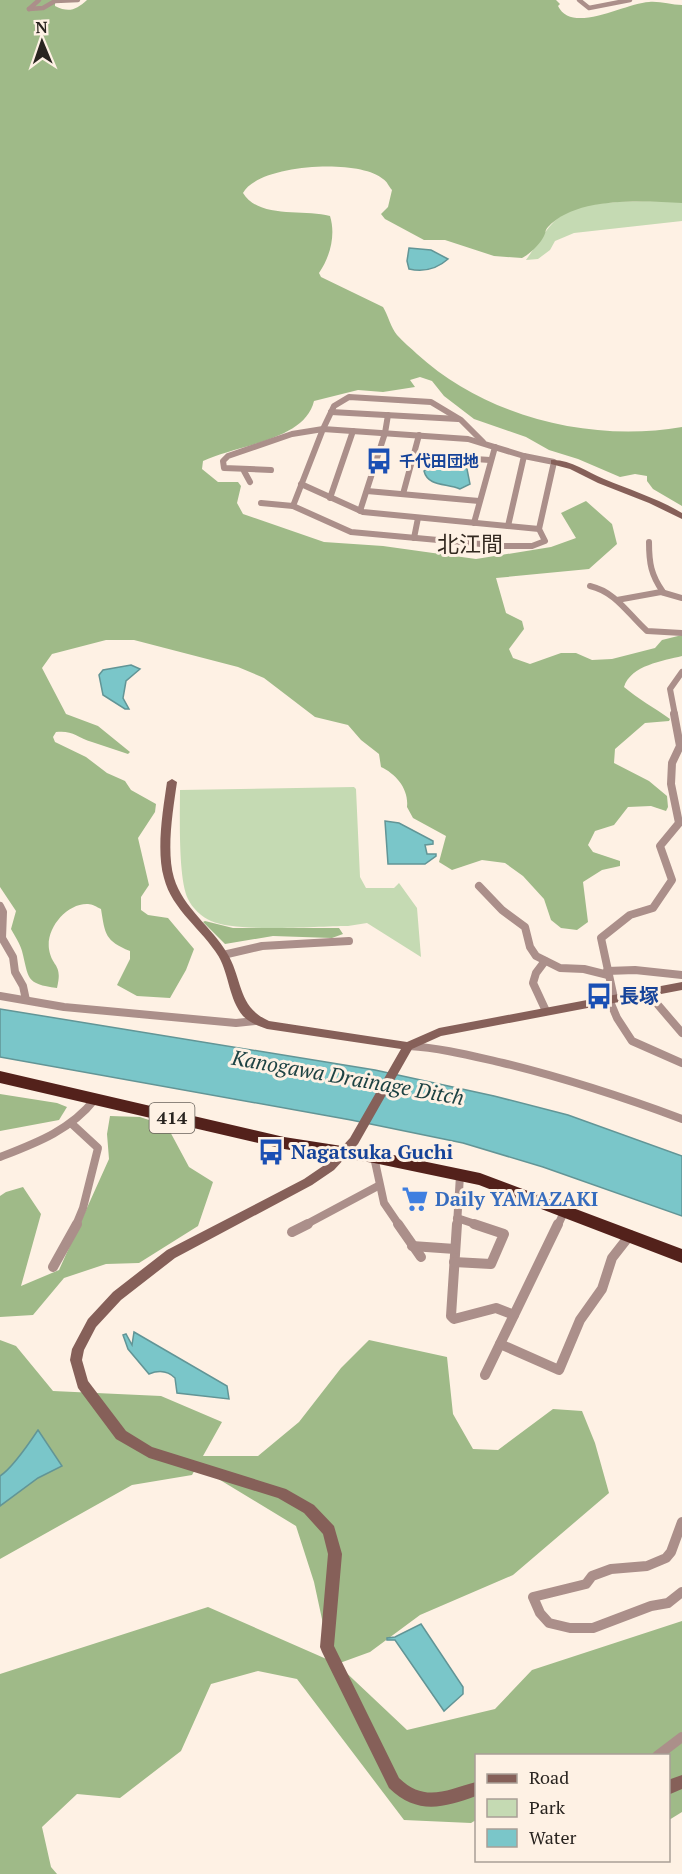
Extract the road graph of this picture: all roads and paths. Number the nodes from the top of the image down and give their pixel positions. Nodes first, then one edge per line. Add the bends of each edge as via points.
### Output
1 (39, 0) edge
2 (78, 0) edge
3 (579, 0) edge
4 (630, 0) edge
5 (331, 412) junction
6 (388, 415) junction
7 (461, 420) junction
8 (324, 429) junction
9 (353, 431) junction
10 (385, 433) junction
11 (419, 435) junction
12 (483, 442) junction
13 (495, 447) junction
14 (414, 455) junction
15 (524, 456) junction
16 (490, 460) junction
17 (554, 462) junction
18 (272, 470) dead end
19 (244, 471) junction
20 (250, 482) dead end
21 (301, 484) junction
22 (367, 491) junction
23 (403, 494) junction
24 (330, 498) junction
25 (480, 501) junction
26 (261, 503) dead end
27 (293, 506) junction
28 (360, 511) junction
29 (682, 516) edge
30 (418, 518) junction
31 (474, 523) junction
32 (508, 526) junction
33 (539, 529) junction
34 (414, 538) junction
35 (649, 542) dead end
36 (590, 586) dead end
37 (663, 592) junction
38 (682, 598) edge
39 (617, 600) junction
40 (682, 633) edge
41 (682, 672) edge
42 (679, 682) edge
43 (172, 782) dead end
44 (479, 886) dead end
45 (0, 906) edge
46 (349, 941) dead end
47 (223, 955) junction
48 (546, 961) junction
49 (608, 973) junction
50 (682, 975) edge
51 (682, 986) edge
52 (647, 992) junction
53 (0, 996) edge
54 (611, 998) junction
55 (26, 1000) junction
56 (546, 1011) junction
57 (255, 1021) junction
58 (682, 1033) edge
59 (405, 1050) junction
60 (682, 1063) edge
61 (0, 1077) edge
62 (96, 1099) junction
63 (682, 1119) edge
64 (72, 1124) junction
65 (350, 1147) junction
66 (0, 1157) edge
67 (374, 1157) junction
68 (460, 1175) junction
69 (378, 1186) junction
70 (565, 1210) junction
71 (457, 1218) junction
72 (292, 1232) dead end
73 (630, 1235) junction
74 (412, 1246) junction
75 (455, 1249) junction
76 (682, 1256) edge
77 (421, 1257) dead end
78 (454, 1262) junction
79 (53, 1267) dead end
80 (514, 1315) junction
81 (500, 1344) junction
82 (485, 1375) dead end
83 (682, 1522) edge
84 (682, 1592) edge
85 (682, 1737) edge
86 (658, 1754) edge
87 (475, 1790) edge

1 - 2 street via 29,9 43,8 55,1
3 - 4 street via 591,8
5 - 6 street
5 - 7 street via 349,397 363,396 431,402
5 - 8 street
6 - 7 street
6 - 10 street
7 - 12 street
8 - 9 street
8 - 19 street via 292,434 224,459 226,469
8 - 21 street
9 - 10 street
9 - 24 street
10 - 11 street
10 - 22 street
11 - 12 street
11 - 14 street
12 - 13 street
13 - 15 street
13 - 16 street
14 - 16 street
14 - 23 street
15 - 17 street
15 - 32 street
16 - 25 street
17 - 29 street via 573,466 656,501
17 - 33 street
18 - 19 street
19 - 20 street
21 - 24 street
21 - 27 street
22 - 23 street
22 - 28 street
23 - 25 street
24 - 28 street
25 - 31 street
26 - 27 street
27 - 34 street via 341,529
28 - 30 street
30 - 31 street
30 - 34 street
31 - 32 street
32 - 33 street
33 - 34 street via 545,541 532,546
35 - 37 street via 649,566
36 - 39 street
37 - 38 street
37 - 39 street
39 - 40 street via 647,631
41 - 42 street
42 - 49 street via 670,689 680,746 671,774 673,805 679,823 660,846 672,880 653,908 630,915 601,938
43 - 47 street via 169,878 187,912
44 - 48 street via 525,927 532,953
45 - 55 street via 2,938 13,957
46 - 47 street via 262,946
47 - 57 street via 240,1002
48 - 49 street via 560,968
48 - 56 street via 533,983
49 - 50 street via 635,970
49 - 54 street
51 - 52 street
52 - 54 street
52 - 58 street
53 - 55 street
54 - 56 street
54 - 60 street via 617,1018 632,1041
55 - 57 street via 236,1023
56 - 59 street via 439,1032
57 - 59 street
59 - 63 street via 440,1048 530,1070
59 - 65 street
61 - 62 highway, 414
62 - 64 street
62 - 65 highway, 414 via 284,1143
64 - 66 street
64 - 79 street via 98,1148 83,1208
65 - 67 highway, 414
65 - 87 street via 308,1182 171,1254 135,1280 103,1309 88,1329 78,1349 77,1367 83,1384 129,1442 149,1452 281,1493 320,1518 329,1531 335,1554 327,1647 394,1783 410,1797 435,1801
67 - 68 highway, 414
67 - 69 street
68 - 70 highway, 414
68 - 71 street
69 - 72 street
69 - 74 street via 384,1203
70 - 73 highway, 414
70 - 80 street
71 - 75 street
71 - 78 street via 504,1234 491,1264
73 - 76 highway, 414
73 - 81 street via 612,1258 602,1289 580,1320 559,1370
74 - 75 street
74 - 77 street
75 - 78 street
78 - 80 street via 454,1319 496,1308
80 - 81 street
81 - 82 street
83 - 84 street via 666,1558 647,1566 611,1569 592,1576 586,1584 534,1597 549,1623 593,1628 668,1603
85 - 86 street

